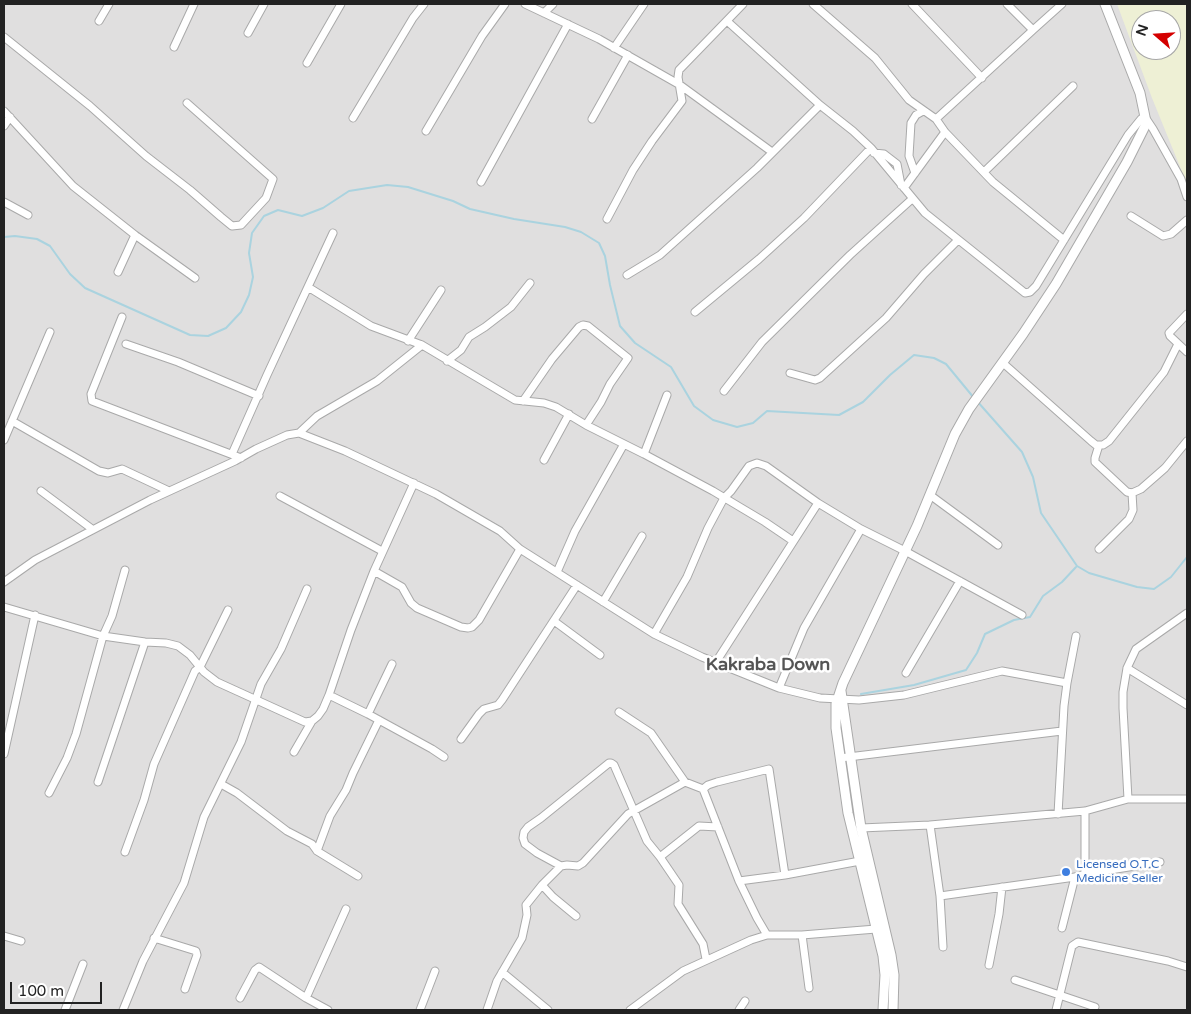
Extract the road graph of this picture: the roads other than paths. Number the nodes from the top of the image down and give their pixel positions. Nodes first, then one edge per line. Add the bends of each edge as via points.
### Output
1 (109, 4) edge
2 (194, 4) edge
3 (264, 4) edge
4 (341, 4) edge
5 (424, 4) edge
6 (504, 4) edge
7 (525, 4) edge
8 (553, 4) edge
9 (644, 4) edge
10 (743, 4) edge
11 (814, 4) edge
12 (912, 4) edge
13 (1008, 4) edge
14 (1062, 4) edge
15 (1105, 4) edge
16 (544, 13) junction
17 (99, 21) dead end
18 (726, 21) junction
19 (568, 24) junction
20 (1033, 30) junction
21 (248, 33) dead end
22 (4, 38) edge
23 (174, 47) dead end
24 (614, 48) junction
25 (628, 55) junction
26 (307, 63) dead end
27 (982, 78) junction
28 (680, 85) junction
29 (1073, 86) dead end
30 (187, 103) dead end
31 (820, 105) junction
32 (4, 111) edge
33 (923, 111) junction
34 (10, 117) junction
35 (1145, 117) junction
36 (353, 118) dead end
37 (592, 119) dead end
38 (936, 119) junction
39 (4, 126) edge
40 (426, 131) dead end
41 (945, 132) junction
42 (872, 151) junction
43 (772, 152) junction
44 (984, 172) junction
45 (915, 173) junction
46 (481, 182) dead end
47 (902, 186) junction
48 (1187, 197) edge
49 (912, 199) junction
50 (4, 202) edge
51 (28, 216) dead end
52 (1131, 216) dead end
53 (607, 219) dead end
54 (1187, 220) edge
55 (333, 233) dead end
56 (135, 234) junction
57 (958, 240) junction
58 (1064, 240) junction
59 (118, 272) dead end
60 (627, 276) dead end
61 (195, 278) dead end
62 (530, 283) dead end
63 (308, 287) junction
64 (441, 290) dead end
65 (695, 312) dead end
66 (1187, 314) edge
67 (122, 317) dead end
68 (50, 332) dead end
69 (408, 341) junction
70 (126, 344) dead end
71 (1178, 344) junction
72 (422, 346) junction
73 (1187, 352) edge
74 (447, 361) junction
75 (1003, 363) junction
76 (790, 373) dead end
77 (724, 391) dead end
78 (667, 394) dead end
79 (259, 396) junction
80 (524, 401) junction
81 (569, 414) junction
82 (12, 421) junction
83 (586, 425) junction
84 (299, 434) junction
85 (4, 440) edge
86 (1187, 441) edge
87 (624, 444) junction
88 (1099, 445) junction
89 (232, 454) junction
90 (644, 454) junction
91 (241, 458) junction
92 (544, 460) dead end
93 (414, 483) junction
94 (42, 491) dead end
95 (169, 491) junction
96 (1132, 493) junction
97 (930, 495) junction
98 (280, 496) dead end
99 (724, 498) junction
100 (818, 503) junction
101 (92, 529) junction
102 (862, 529) junction
103 (642, 536) dead end
104 (793, 541) junction
105 (998, 544) dead end
106 (520, 549) junction
107 (1099, 549) dead end
108 (382, 552) junction
109 (906, 552) junction
110 (125, 570) dead end
111 (374, 571) junction
112 (557, 572) junction
113 (960, 581) junction
114 (4, 582) edge
115 (577, 586) junction
116 (307, 589) dead end
117 (603, 602) junction
118 (4, 607) edge
119 (228, 610) dead end
120 (1187, 612) edge
121 (35, 615) junction
122 (1022, 615) dead end
123 (554, 621) junction
124 (654, 634) junction
125 (103, 636) junction
126 (1076, 636) dead end
127 (145, 642) junction
128 (600, 654) dead end
129 (716, 662) junction
130 (392, 664) dead end
131 (200, 667) junction
132 (1127, 668) junction
133 (906, 673) dead end
134 (1067, 683) junction
135 (779, 688) junction
136 (329, 695) junction
137 (840, 697) junction
138 (256, 699) junction
139 (1187, 705) edge
140 (619, 712) dead end
141 (368, 714) junction
142 (379, 720) junction
143 (312, 721) junction
144 (1062, 731) junction
145 (461, 739) dead end
146 (294, 752) dead end
147 (4, 754) edge
148 (444, 757) dead end
149 (845, 757) junction
150 (98, 782) dead end
151 (685, 782) junction
152 (221, 784) junction
153 (703, 789) junction
154 (49, 793) dead end
155 (1187, 798) edge
156 (1128, 799) junction
157 (633, 811) junction
158 (1085, 811) junction
159 (1058, 814) junction
160 (930, 825) junction
161 (718, 827) junction
162 (861, 828) junction
163 (317, 851) junction
164 (126, 852) dead end
165 (660, 857) junction
166 (860, 861) junction
167 (1160, 862) dead end
168 (561, 866) junction
169 (1085, 874) junction
170 (785, 875) junction
171 (358, 876) dead end
172 (1075, 877) junction
173 (739, 881) junction
174 (542, 885) junction
175 (1002, 887) junction
176 (940, 896) junction
177 (346, 909) dead end
178 (576, 916) dead end
179 (1062, 928) dead end
180 (876, 929) junction
181 (802, 934) junction
182 (767, 935) junction
183 (4, 936) edge
184 (154, 938) junction
185 (21, 940) dead end
186 (943, 947) dead end
187 (706, 959) junction
188 (83, 964) dead end
189 (989, 965) dead end
190 (1187, 967) edge
191 (435, 972) dead end
192 (502, 972) junction
193 (1015, 980) dead end
194 (809, 988) dead end
195 (185, 989) dead end
196 (1060, 996) junction
197 (240, 998) dead end
198 (306, 998) junction
199 (745, 1001) dead end
200 (1095, 1007) dead end
201 (640, 1008) edge
202 (65, 1010) edge
203 (123, 1010) edge
204 (328, 1010) edge
205 (420, 1010) edge
206 (487, 1010) edge
207 (548, 1010) edge
208 (630, 1010) edge
209 (739, 1010) edge
210 (883, 1010) edge
211 (893, 1010) edge
212 (1056, 1010) edge

1 - 17 street
2 - 23 street
3 - 21 street
4 - 26 street
5 - 36 street
6 - 40 street
7 - 16 street
8 - 16 street
9 - 24 street
10 - 18 street
11 - 33 street via 875,58 909,100
12 - 27 street
13 - 20 street
14 - 20 street
15 - 35 street via 1140,93
16 - 19 street
18 - 28 street via 679,70
18 - 31 street
19 - 24 street
19 - 46 street
20 - 27 street
22 - 30 street via 232,226 241,225 266,198 274,179
24 - 25 street
25 - 28 street
25 - 37 street
27 - 38 street
28 - 43 street
28 - 53 street via 682,101 647,148
29 - 44 street
31 - 42 street
31 - 43 street
32 - 34 street
33 - 38 street
33 - 45 street via 914,118 909,142 909,156
34 - 39 street
34 - 56 street via 73,186
35 - 48 street via 1181,179
35 - 58 street via 1128,135
35 - 75 street via 1136,144 1079,245
38 - 41 street
41 - 44 street
41 - 45 street
42 - 47 street
42 - 47 street via 884,154 898,164
42 - 65 street via 804,218
43 - 60 street via 660,256
44 - 58 street
45 - 47 street
47 - 49 street
49 - 57 street
49 - 77 street via 762,342
50 - 51 street
52 - 54 street via 1164,236
55 - 63 street
56 - 59 street
56 - 61 street
57 - 58 street via 1025,292 1036,286
57 - 76 street via 886,318 820,378 815,380
62 - 74 street via 511,308 469,337 457,354
63 - 69 street via 371,326
63 - 79 street
64 - 69 street
66 - 71 street via 1169,333
67 - 89 street via 91,394 92,401
68 - 82 street
69 - 72 street
70 - 79 street
71 - 73 street
71 - 88 street via 1152,388 1109,441
72 - 74 street
72 - 84 street via 377,381 317,416
74 - 80 street via 515,400
75 - 88 street via 1090,441
75 - 97 street via 955,434
78 - 90 street
79 - 89 street
80 - 81 street via 544,403
80 - 83 street via 557,352 579,327 588,326 628,358
81 - 83 street
81 - 92 street
82 - 85 street
82 - 95 street via 99,471 108,473 122,469
83 - 87 street
84 - 91 street via 288,435
84 - 93 street
86 - 96 street via 1165,468
87 - 90 street
87 - 112 street via 575,531
88 - 96 street via 1095,462
89 - 91 street
90 - 99 street
91 - 95 street
93 - 106 street via 500,531
93 - 108 street
94 - 101 street
95 - 101 street
96 - 107 street via 1133,510 1129,519
97 - 105 street
97 - 109 street
98 - 108 street
99 - 100 street via 749,466 757,463
99 - 104 street
99 - 124 street via 687,577
100 - 102 street
100 - 104 street
101 - 114 street via 35,560
102 - 109 street
102 - 135 street via 804,628
103 - 117 street
104 - 129 street
106 - 111 street via 479,620 468,628 417,608 402,587
106 - 112 street
108 - 111 street
109 - 113 street
109 - 137 street
110 - 125 street
111 - 136 street
112 - 115 street
113 - 122 street
113 - 133 street
115 - 117 street
115 - 123 street
116 - 138 street
117 - 124 street
118 - 121 street
119 - 131 street
120 - 132 street via 1136,649
121 - 125 street
121 - 147 street
123 - 128 street
123 - 145 street via 502,700 498,705 484,709
124 - 129 street
125 - 127 street
125 - 154 street via 76,734
126 - 134 street
127 - 131 street via 178,646
127 - 150 street
129 - 135 street
130 - 141 street
131 - 138 street via 217,682
131 - 164 street via 154,764
132 - 139 street
132 - 156 street via 1122,708
134 - 137 street via 994,671 904,695 859,700
134 - 144 street
135 - 137 street via 820,698
136 - 141 street
136 - 143 street via 323,709
137 - 149 street via 836,718
138 - 143 street via 292,718
138 - 152 street via 241,742
140 - 151 street via 651,733
141 - 142 street
142 - 148 street
142 - 163 street via 330,816
143 - 146 street
144 - 149 street
144 - 159 street
149 - 162 street
149 - 166 street via 848,813
151 - 153 street
151 - 157 street
152 - 163 street via 287,831 312,844
152 - 184 street via 204,817 184,883
153 - 161 street
153 - 170 street via 717,782 769,769
155 - 156 street
156 - 158 street
157 - 165 street via 647,841
157 - 168 street via 583,863
157 - 168 street via 614,765 609,763 524,832 525,844
158 - 159 street
158 - 169 street
159 - 160 street
160 - 162 street
160 - 176 street
161 - 165 street via 699,826
161 - 173 street
162 - 211 street via 891,955
163 - 171 street
165 - 187 street via 679,885 678,904 704,944
166 - 170 street
166 - 180 street
167 - 169 street
168 - 174 street
169 - 172 street
170 - 173 street
172 - 175 street
172 - 179 street
173 - 182 street
174 - 178 street
174 - 192 street via 526,905 528,915 522,938
175 - 176 street
175 - 189 street
176 - 186 street
177 - 198 street
180 - 181 street
180 - 210 street via 885,975
181 - 182 street
181 - 194 street
182 - 187 street
183 - 185 street
184 - 195 street via 196,951
184 - 203 street
187 - 201 street via 683,971
188 - 202 street
190 - 196 street via 1078,942 1072,946
191 - 205 street
192 - 206 street
192 - 207 street
193 - 196 street
196 - 200 street
196 - 212 street
197 - 198 street via 259,967
198 - 204 street
199 - 209 street
201 - 208 street

